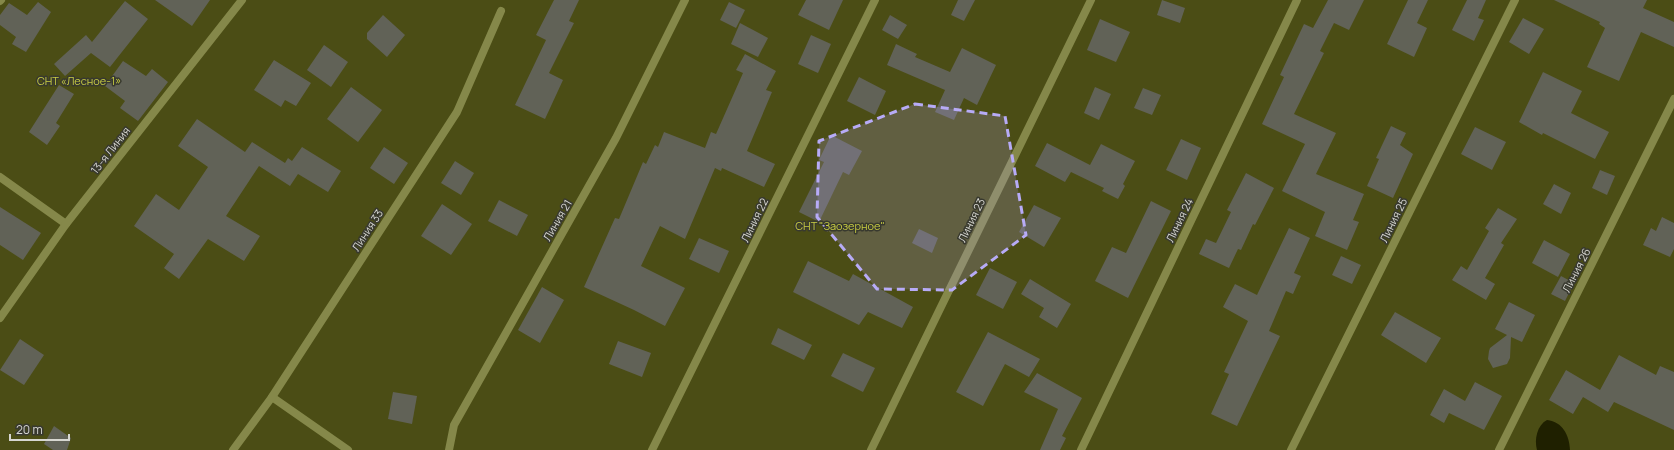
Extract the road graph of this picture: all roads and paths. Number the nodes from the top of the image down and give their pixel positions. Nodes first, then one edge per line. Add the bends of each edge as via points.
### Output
1 (242, 0) edge
2 (685, 0) edge
3 (875, 0) edge
4 (1091, 0) edge
5 (1297, 0) edge
6 (1515, 0) edge
7 (501, 11) dead end
8 (1674, 99) edge
9 (0, 177) edge
10 (66, 224) junction
11 (0, 318) edge
12 (272, 397) junction
13 (234, 450) edge
14 (348, 450) edge
15 (449, 450) edge
16 (652, 450) edge
17 (871, 450) edge
18 (1081, 450) edge
19 (1291, 450) edge
20 (1499, 450) edge

1 - 10 street, 13-я Линия
2 - 15 street, Линия 21 via 616,138 454,425
3 - 16 street, Линия 22
4 - 17 street, Линия 23
5 - 18 street, Линия 24
6 - 19 street, Линия 25
7 - 12 street, Линия 33 via 457,112
8 - 20 street, Линия 26
9 - 10 street
10 - 11 street, 13-я Линия
12 - 13 street, Линия 33
12 - 14 street

